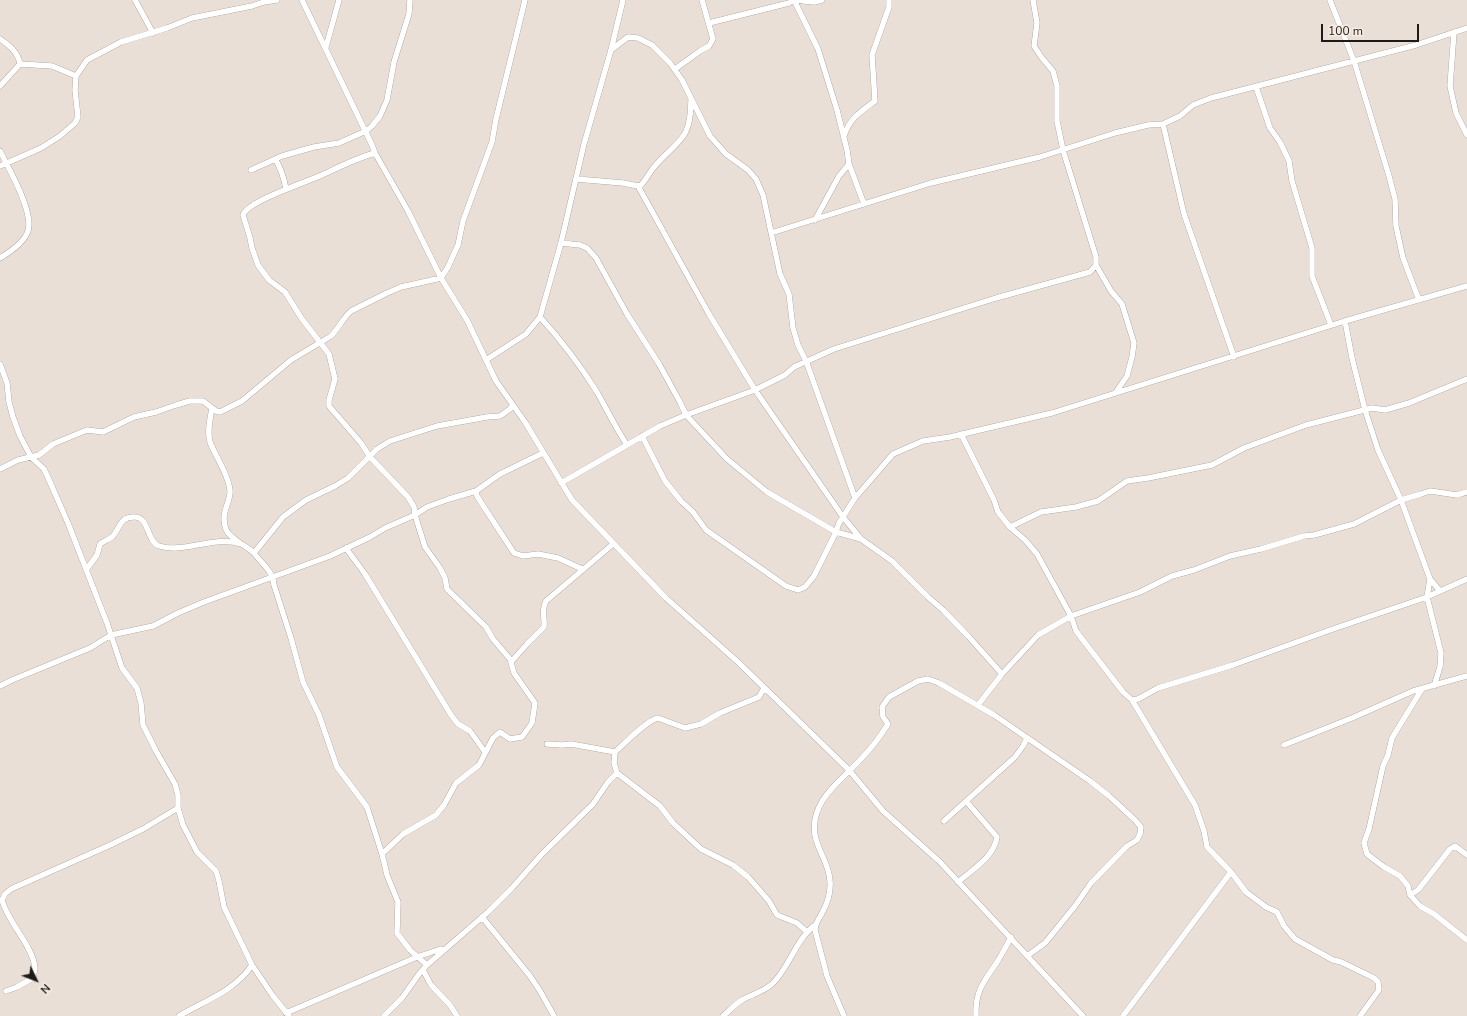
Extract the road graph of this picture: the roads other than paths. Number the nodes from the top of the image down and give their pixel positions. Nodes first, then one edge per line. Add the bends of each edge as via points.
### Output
1 (135, 0) edge
2 (277, 0) edge
3 (302, 0) edge
4 (339, 0) edge
5 (410, 0) edge
6 (525, 0) edge
7 (623, 0) edge
8 (702, 0) edge
9 (794, 0) edge
10 (822, 0) edge
11 (889, 0) edge
12 (1033, 0) edge
13 (1330, 0) edge
14 (709, 23) junction
15 (1467, 28) edge
16 (1454, 32) junction
17 (153, 33) junction
18 (0, 39) edge
19 (326, 47) junction
20 (611, 50) junction
21 (1354, 61) junction
22 (20, 64) junction
23 (675, 69) junction
24 (76, 76) junction
25 (0, 86) edge
26 (1256, 87) junction
27 (691, 97) junction
28 (1163, 124) junction
29 (366, 131) junction
30 (1467, 135) edge
31 (844, 136) junction
32 (1063, 150) junction
33 (0, 151) edge
34 (375, 153) junction
35 (275, 159) junction
36 (6, 164) junction
37 (849, 164) junction
38 (0, 166) edge
39 (251, 170) dead end
40 (576, 178) junction
41 (638, 186) junction
42 (286, 190) junction
43 (864, 204) junction
44 (815, 220) junction
45 (771, 233) junction
46 (561, 243) junction
47 (0, 258) edge
48 (1096, 265) junction
49 (440, 278) junction
50 (1467, 286) edge
51 (1419, 300) junction
52 (540, 317) junction
53 (1345, 321) junction
54 (1331, 325) junction
55 (320, 342) junction
56 (1234, 357) junction
57 (486, 360) junction
58 (806, 361) junction
59 (0, 364) edge
60 (1467, 379) edge
61 (754, 390) junction
62 (1115, 393) junction
63 (513, 405) junction
64 (212, 408) junction
65 (1365, 410) junction
66 (686, 415) junction
67 (961, 434) junction
68 (642, 436) junction
69 (627, 446) junction
70 (543, 453) junction
71 (31, 457) junction
72 (370, 457) junction
73 (0, 469) edge
74 (561, 483) junction
75 (476, 491) junction
76 (1467, 492) edge
77 (855, 498) junction
78 (1401, 500) junction
79 (415, 515) junction
80 (843, 517) junction
81 (1010, 527) junction
82 (836, 532) junction
83 (860, 539) junction
84 (241, 544) junction
85 (613, 544) junction
86 (346, 548) junction
87 (254, 553) junction
88 (86, 570) junction
89 (582, 570) junction
90 (273, 577) junction
91 (1430, 579) junction
92 (1467, 579) edge
93 (1440, 591) junction
94 (1427, 597) junction
95 (1071, 616) junction
96 (111, 635) junction
97 (511, 662) junction
98 (1002, 674) junction
99 (1467, 676) edge
100 (0, 686) edge
101 (1434, 686) junction
102 (764, 688) junction
103 (1422, 689) junction
104 (1132, 700) junction
105 (978, 705) junction
106 (1027, 738) junction
107 (547, 744) dead end
108 (1284, 745) dead end
109 (485, 752) junction
110 (615, 752) junction
111 (849, 770) junction
112 (617, 773) junction
113 (966, 801) junction
114 (178, 808) junction
115 (944, 821) dead end
116 (382, 854) junction
117 (1467, 856) edge
118 (1231, 872) junction
119 (958, 882) junction
120 (1410, 895) junction
121 (482, 917) junction
122 (815, 925) junction
123 (807, 932) junction
124 (1010, 937) junction
125 (1467, 940) edge
126 (445, 948) junction
127 (1027, 956) junction
128 (417, 957) junction
129 (252, 965) junction
130 (425, 967) junction
131 (6, 991) dead end
132 (288, 1014) edge
133 (178, 1016) edge
134 (384, 1016) edge
135 (456, 1016) edge
136 (554, 1016) edge
137 (723, 1016) edge
138 (844, 1016) edge
139 (976, 1016) edge
140 (1083, 1016) edge
141 (1123, 1016) edge
142 (1360, 1016) edge

1 - 17 street
2 - 17 street via 192,18
3 - 19 street
4 - 19 street
5 - 29 street via 409,14 394,62 387,100 380,116
6 - 49 street via 492,142 463,221 458,245
7 - 20 street
8 - 14 street
9 - 10 street
9 - 14 street
9 - 31 street via 818,49
11 - 31 street via 889,7 872,55 874,101 857,114 847,126
12 - 32 street via 1037,23 1034,46 1053,71 1056,81 1057,121
13 - 21 street
14 - 23 street via 713,39 709,46
15 - 16 street
16 - 21 street
16 - 30 street via 1450,86 1456,113
17 - 24 street via 121,42 98,54 84,63
18 - 22 street via 16,52
19 - 29 street
20 - 23 street via 628,37 638,38 652,45
20 - 40 street
21 - 26 street
21 - 51 street via 1390,176 1403,258
22 - 24 street via 52,66
22 - 25 street
23 - 27 street
24 - 36 street via 78,117 75,123 41,148
26 - 28 street via 1192,105 1180,116
26 - 54 street via 1270,128 1289,161 1292,181 1312,248 1312,276
27 - 41 street via 690,117 685,134
27 - 45 street via 710,136 726,154 756,179 763,195
28 - 32 street via 1122,131
28 - 56 street via 1184,214
29 - 34 street
29 - 35 street via 338,143 314,147
31 - 37 street
32 - 43 street via 931,183
32 - 48 street via 1096,257
33 - 36 street
34 - 42 street
34 - 49 street via 408,211
35 - 39 street
35 - 42 street
36 - 38 street
36 - 47 street via 27,206 29,229 25,238
37 - 43 street
37 - 44 street via 839,176
40 - 41 street
40 - 46 street
41 - 61 street
42 - 55 street via 252,206 243,212 243,216 258,265 269,280 285,292 302,320
43 - 44 street
44 - 45 street
45 - 58 street via 780,274 789,294 793,328
46 - 52 street
46 - 66 street via 580,245 587,248 596,258
48 - 58 street via 1090,272 996,298 834,349
48 - 62 street via 1122,304 1134,343 1127,376
49 - 55 street via 401,287 358,307 347,315 331,336
49 - 57 street via 467,320
50 - 51 street
51 - 53 street
52 - 57 street via 526,334
52 - 69 street via 560,338 587,377
53 - 54 street
53 - 65 street
54 - 56 street
55 - 64 street via 292,360 236,405 220,412
55 - 72 street via 329,354 335,379 329,400 330,406
56 - 62 street
57 - 63 street via 496,381
58 - 61 street
58 - 77 street
59 - 71 street via 7,383 13,417
60 - 65 street via 1409,403 1385,410
61 - 66 street
61 - 80 street
62 - 67 street via 1052,413
63 - 70 street
63 - 72 street via 500,416 437,426 390,440
64 - 71 street via 203,401 176,405 134,417 103,432 87,430 53,444
64 - 84 street via 210,441 230,492 223,515 225,527
65 - 78 street via 1378,450
65 - 81 street via 1306,425 1244,448 1212,465 1127,481 1098,501 1041,512
66 - 68 street
66 - 82 street via 726,459 767,492
67 - 77 street via 923,441 893,454
67 - 81 street via 998,512
68 - 69 street
68 - 82 street via 665,481 706,530 786,586 798,590 805,587 814,576
69 - 74 street
70 - 74 street
70 - 75 street via 500,474
71 - 73 street
71 - 88 street via 44,469
72 - 79 street via 408,497
72 - 87 street via 348,478 306,500 283,517
74 - 85 street via 572,500
75 - 79 street via 427,507
75 - 89 street via 514,553 558,558
76 - 78 street via 1457,495 1430,491
77 - 80 street
78 - 91 street
78 - 95 street via 1354,524 1230,556
79 - 86 street
79 - 97 street via 425,547 440,568 447,589 486,626
80 - 82 street
80 - 83 street
81 - 95 street via 1036,554
82 - 83 street
83 - 98 street via 892,561 943,610
84 - 87 street
84 - 88 street via 214,542 177,548 160,546 142,519 136,516 121,522 113,536 100,544 97,555
85 - 89 street
85 - 102 street via 666,598
86 - 90 street
86 - 109 street via 365,574 455,720 470,732
87 - 90 street
88 - 96 street
89 - 97 street via 546,601 543,612 544,627
90 - 96 street via 204,602 153,626
90 - 116 street via 304,682 319,715 337,767 367,808
91 - 93 street
91 - 94 street
92 - 93 street
93 - 94 street
94 - 101 street via 1441,653
94 - 104 street via 1158,688
95 - 98 street via 1038,635
95 - 104 street via 1079,636
96 - 100 street via 90,648
96 - 114 street via 122,668 137,688 143,725 176,784
97 - 109 street via 518,680 535,703 532,723 522,737 516,739 510,739 500,732
98 - 105 street
99 - 101 street
101 - 103 street
102 - 110 street via 759,697 695,726 683,728 655,718
102 - 111 street
103 - 108 street
103 - 120 street via 1392,738 1364,843 1367,854 1400,876 1408,886
104 - 118 street via 1195,805 1207,847
105 - 106 street
105 - 111 street via 939,682 928,679 918,681 889,697 882,707 882,717 888,724 866,754
106 - 113 street via 1024,746 1014,757
106 - 127 street via 1109,796 1141,827 1137,840 1127,846 1091,882 1045,943
107 - 110 street via 578,745
109 - 116 street via 479,765 456,783 436,815 403,834
110 - 112 street via 614,763
111 - 119 street via 883,811 940,862
111 - 122 street via 827,793 815,816 815,835 819,850 827,864 830,882 827,902
112 - 121 street via 590,808
112 - 123 street via 660,806 673,823 701,849 733,865 748,877 769,901 777,915 798,923
113 - 115 street
113 - 119 street via 997,837 990,854
114 - 129 street via 182,825 197,852 218,875 224,907
114 - 131 street via 143,829 4,894 2,900 5,911 30,953 35,969 32,978
116 - 128 street via 398,902 397,933
117 - 120 street via 1455,846 1450,849 1418,890
118 - 141 street
118 - 142 street via 1246,892 1277,912 1295,939 1378,982 1379,990
119 - 124 street
120 - 125 street via 1420,906
121 - 126 street
121 - 136 street via 530,976
122 - 123 street
122 - 138 street via 827,976
123 - 137 street via 771,985 741,1000
124 - 127 street
124 - 139 street via 981,987 976,1002
126 - 128 street
126 - 130 street
127 - 140 street
128 - 130 street
128 - 132 street
129 - 132 street
129 - 133 street via 240,981
130 - 134 street via 402,998
130 - 135 street via 431,985 450,1005

